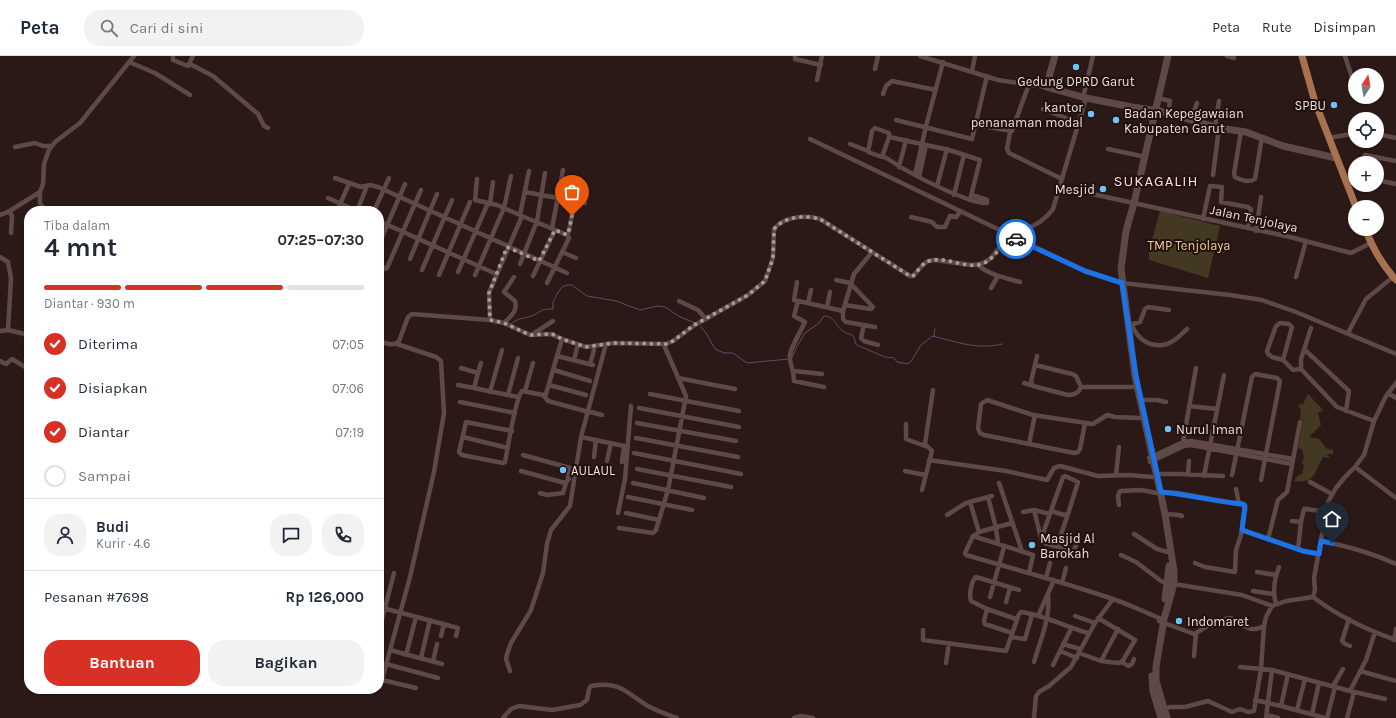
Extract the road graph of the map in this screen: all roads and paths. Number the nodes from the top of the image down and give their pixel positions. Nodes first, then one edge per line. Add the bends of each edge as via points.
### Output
1 (134, 56) edge
2 (173, 56) edge
3 (193, 56) edge
4 (795, 56) edge
5 (822, 56) edge
6 (878, 56) edge
7 (920, 56) edge
8 (975, 56) edge
9 (1055, 56) edge
10 (1093, 56) edge
11 (1164, 56) edge
12 (1168, 56) edge
13 (1227, 56) edge
14 (1345, 56) edge
15 (1304, 57) edge
16 (1234, 58) dead end
17 (130, 62) junction
18 (943, 62) junction
19 (190, 64) junction
20 (1164, 64) junction
21 (821, 65) junction
22 (1349, 68) edge
23 (875, 70) dead end
24 (972, 71) junction
25 (987, 76) junction
26 (817, 80) dead end
27 (1028, 84) junction
28 (1046, 87) junction
29 (936, 90) junction
30 (883, 94) dead end
31 (1158, 94) junction
32 (190, 95) dead end
33 (1084, 98) junction
34 (1219, 101) dead end
35 (1196, 103) dead end
36 (1043, 109) dead end
37 (1154, 110) junction
38 (1168, 113) junction
39 (896, 120) dead end
40 (1191, 120) junction
41 (1078, 123) junction
42 (976, 125) junction
43 (926, 126) junction
44 (268, 128) dead end
45 (1217, 128) junction
46 (1241, 131) junction
47 (1010, 132) junction
48 (1348, 135) edge
49 (1384, 135) edge
50 (889, 137) junction
51 (1262, 137) junction
52 (1329, 138) junction
53 (1396, 138) edge
54 (810, 139) dead end
55 (906, 140) junction
56 (850, 144) dead end
57 (924, 144) junction
58 (15, 146) dead end
59 (52, 146) junction
60 (947, 149) junction
61 (1108, 149) dead end
62 (868, 151) junction
63 (964, 155) junction
64 (1365, 155) dead end
65 (883, 156) junction
66 (1141, 156) junction
67 (1336, 158) junction
68 (1396, 161) edge
69 (899, 167) junction
70 (563, 170) dead end
71 (529, 171) dead end
72 (545, 173) dead end
73 (1213, 175) dead end
74 (511, 176) dead end
75 (917, 176) junction
76 (335, 178) dead end
77 (389, 178) dead end
78 (477, 179) dead end
79 (1062, 179) junction
80 (578, 181) dead end
81 (1384, 181) edge
82 (493, 182) dead end
83 (349, 184) junction
84 (405, 184) dead end
85 (1346, 184) joint
86 (1396, 184) edge
87 (367, 186) junction
88 (936, 186) junction
89 (1060, 187) junction
90 (383, 190) junction
91 (421, 190) dead end
92 (525, 192) junction
93 (40, 193) dead end
94 (437, 194) dead end
95 (541, 195) junction
96 (954, 195) junction
97 (1261, 197) dead end
98 (328, 198) dead end
99 (398, 198) junction
100 (558, 198) junction
101 (452, 200) dead end
102 (1353, 200) edge
103 (574, 201) junction
104 (470, 202) dead end
105 (489, 203) junction
106 (585, 203) dead end
107 (1132, 203) junction
108 (340, 204) junction
109 (414, 205) junction
110 (42, 206) edge
111 (345, 206) edge
112 (359, 206) edge
113 (376, 206) edge
114 (504, 208) junction
115 (10, 211) junction
116 (430, 212) junction
117 (960, 212) junction
118 (0, 215) edge
119 (521, 215) junction
120 (911, 217) dead end
121 (445, 218) junction
122 (1203, 219) junction
123 (537, 222) junction
124 (384, 223) edge
125 (387, 224) junction
126 (460, 226) junction
127 (1248, 228) junction
128 (553, 229) junction
129 (1256, 230) junction
130 (402, 231) junction
131 (384, 232) edge
132 (475, 232) junction
133 (11, 233) dead end
134 (567, 235) junction
135 (1009, 236) junction
136 (1368, 236) edge
137 (418, 238) junction
138 (491, 239) junction
139 (1306, 241) junction
140 (1371, 243) junction
141 (434, 245) junction
142 (507, 247) junction
143 (449, 252) junction
144 (562, 252) junction
145 (872, 252) junction
146 (523, 254) junction
147 (0, 257) edge
148 (576, 258) dead end
149 (410, 259) dead end
150 (464, 259) junction
151 (539, 261) junction
152 (520, 264) dead end
153 (978, 265) junction
154 (479, 266) junction
155 (554, 267) junction
156 (384, 268) edge
157 (422, 270) dead end
158 (458, 272) dead end
159 (567, 273) dead end
160 (439, 274) dead end
161 (496, 274) junction
162 (475, 275) dead end
163 (532, 276) dead end
164 (998, 276) junction
165 (514, 277) dead end
166 (1296, 277) dead end
167 (1394, 278) edge
168 (836, 280) dead end
169 (797, 282) dead end
170 (1020, 282) dead end
171 (547, 283) dead end
172 (850, 283) junction
173 (1119, 283) junction
174 (991, 288) dead end
175 (1168, 289) junction
176 (811, 290) dead end
177 (830, 292) dead end
178 (1207, 294) dead end
179 (679, 301) dead end
180 (798, 301) junction
181 (808, 303) junction
182 (844, 305) junction
183 (827, 307) junction
184 (1169, 310) dead end
185 (843, 311) junction
186 (706, 319) junction
187 (490, 320) junction
188 (553, 321) dead end
189 (504, 323) junction
190 (864, 325) junction
191 (1130, 325) junction
192 (875, 327) dead end
193 (1311, 328) dead end
194 (1187, 329) dead end
195 (8, 330) junction
196 (0, 331) edge
197 (1348, 333) junction
198 (24, 334) edge
199 (532, 335) junction
200 (562, 339) junction
201 (384, 342) edge
202 (397, 344) junction
203 (606, 344) junction
204 (664, 345) junction
205 (878, 345) dead end
206 (577, 348) dead end
207 (502, 350) dead end
208 (594, 350) dead end
209 (1305, 350) junction
210 (1396, 354) edge
211 (557, 356) junction
212 (1038, 356) dead end
213 (518, 358) dead end
214 (574, 360) junction
215 (1283, 360) junction
216 (0, 361) edge
217 (481, 363) dead end
218 (533, 363) dead end
219 (1035, 365) junction
220 (24, 366) edge
221 (461, 368) dead end
222 (1196, 368) dead end
223 (1300, 369) junction
224 (554, 370) junction
225 (794, 371) junction
226 (478, 372) junction
227 (822, 374) dead end
228 (1224, 375) dead end
229 (678, 378) junction
230 (590, 381) dead end
231 (1024, 383) dead end
232 (1396, 383) edge
233 (458, 385) dead end
234 (549, 385) junction
235 (1031, 385) junction
236 (824, 387) dead end
237 (1081, 387) junction
238 (1136, 387) junction
239 (474, 388) junction
240 (735, 389) dead end
241 (933, 390) dead end
242 (525, 391) junction
243 (490, 392) junction
244 (1388, 393) junction
245 (650, 394) dead end
246 (508, 395) junction
247 (543, 395) junction
248 (586, 395) dead end
249 (518, 398) junction
250 (1396, 398) edge
251 (685, 400) junction
252 (1140, 400) junction
253 (460, 402) dead end
254 (1166, 402) dead end
255 (632, 406) dead end
256 (1189, 406) junction
257 (639, 408) dead end
258 (1217, 409) junction
259 (586, 411) junction
260 (739, 411) dead end
261 (1346, 411) junction
262 (515, 413) junction
263 (602, 414) dead end
264 (1035, 415) junction
265 (682, 416) junction
266 (1140, 418) junction
267 (1374, 421) junction
268 (1300, 422) dead end
269 (637, 423) dead end
270 (1085, 423) junction
271 (906, 424) dead end
272 (739, 427) dead end
273 (512, 431) junction
274 (679, 431) junction
275 (463, 437) junction
276 (581, 437) junction
277 (636, 438) dead end
278 (596, 440) junction
279 (736, 441) dead end
280 (1183, 442) junction
281 (611, 443) junction
282 (1029, 444) junction
283 (626, 446) junction
284 (676, 446) junction
285 (925, 446) junction
286 (1209, 447) junction
287 (508, 448) junction
288 (1119, 448) dead end
289 (1237, 451) junction
290 (634, 453) dead end
291 (1166, 454) junction
292 (523, 455) dead end
293 (594, 457) dead end
294 (738, 457) dead end
295 (1265, 457) junction
296 (1151, 459) junction
297 (673, 460) junction
298 (930, 460) junction
299 (607, 461) dead end
300 (1189, 461) dead end
301 (622, 462) dead end
302 (1293, 462) junction
303 (1355, 467) junction
304 (637, 469) dead end
305 (1070, 469) junction
306 (521, 471) dead end
307 (904, 471) dead end
308 (740, 474) dead end
309 (1188, 474) junction
310 (671, 475) junction
311 (925, 475) junction
312 (1116, 475) junction
313 (1232, 475) dead end
314 (1155, 476) junction
315 (1204, 476) junction
316 (1223, 476) dead end
317 (1067, 477) junction
318 (569, 480) junction
319 (1261, 480) dead end
320 (1310, 482) dead end
321 (633, 483) dead end
322 (999, 483) dead end
323 (731, 487) dead end
324 (1236, 489) dead end
325 (668, 490) junction
326 (922, 490) dead end
327 (1158, 492) junction
328 (540, 493) dead end
329 (1332, 494) junction
330 (628, 497) dead end
331 (704, 498) dead end
332 (1396, 498) edge
333 (970, 502) junction
334 (1239, 504) junction
335 (1119, 505) dead end
336 (665, 506) junction
337 (692, 510) dead end
338 (1034, 510) junction
339 (1023, 512) dead end
340 (1327, 512) junction
341 (618, 513) dead end
342 (626, 513) dead end
343 (1050, 513) junction
344 (1068, 514) junction
345 (1165, 514) junction
346 (947, 515) dead end
347 (1182, 516) dead end
348 (659, 520) junction
349 (1292, 521) dead end
350 (1012, 522) junction
351 (1301, 522) junction
352 (618, 528) dead end
353 (996, 528) junction
354 (1242, 530) junction
355 (979, 532) junction
356 (1134, 534) dead end
357 (973, 536) junction
358 (1041, 539) junction
359 (1268, 539) junction
360 (1078, 541) dead end
361 (1321, 541) junction
362 (998, 544) junction
363 (1057, 546) junction
364 (1004, 547) junction
365 (1298, 549) junction
366 (1022, 551) junction
367 (1168, 552) junction
368 (1319, 554) junction
369 (1121, 555) dead end
370 (1050, 563) dead end
371 (1195, 563) dead end
372 (1000, 564) junction
373 (1396, 564) edge
374 (1279, 567) dead end
375 (1066, 568) dead end
376 (1257, 572) dead end
377 (394, 573) dead end
378 (1029, 573) junction
379 (1276, 575) junction
380 (1046, 578) junction
381 (1054, 580) junction
382 (995, 582) junction
383 (1062, 583) junction
384 (1171, 584) junction
385 (1010, 588) junction
386 (1019, 590) dead end
387 (1253, 590) dead end
388 (1273, 594) junction
389 (1048, 595) junction
390 (990, 597) dead end
391 (1313, 598) junction
392 (1113, 599) junction
393 (1006, 602) dead end
394 (1274, 605) junction
395 (385, 609) junction
396 (987, 609) junction
397 (384, 613) edge
398 (400, 613) junction
399 (1032, 615) junction
400 (1038, 616) junction
401 (1075, 616) dead end
402 (416, 617) junction
403 (1016, 619) junction
404 (1046, 619) junction
405 (1349, 619) junction
406 (430, 620) junction
407 (1162, 620) junction
408 (1096, 621) junction
409 (444, 624) junction
410 (1264, 626) junction
411 (1071, 629) junction
412 (1118, 629) junction
413 (1396, 629) edge
414 (923, 630) dead end
415 (1375, 632) junction
416 (1088, 633) junction
417 (1196, 634) junction
418 (1012, 635) junction
419 (441, 636) dead end
420 (456, 636) dead end
421 (1395, 640) edge
422 (949, 643) junction
423 (437, 644) dead end
424 (1063, 644) junction
425 (1350, 646) dead end
426 (390, 650) junction
427 (1060, 651) junction
428 (1078, 653) junction
429 (406, 655) junction
430 (1194, 656) dead end
431 (421, 658) junction
432 (1134, 659) dead end
433 (433, 661) junction
434 (1101, 661) junction
435 (1034, 662) dead end
436 (1122, 662) junction
437 (946, 663) dead end
438 (386, 664) junction
439 (442, 664) dead end
440 (1053, 665) dead end
441 (1240, 666) dead end
442 (1261, 669) junction
443 (1343, 669) dead end
444 (1272, 670) junction
445 (510, 671) dead end
446 (1360, 671) junction
447 (384, 672) edge
448 (1288, 674) junction
449 (438, 678) dead end
450 (1305, 679) junction
451 (384, 680) edge
452 (1396, 681) edge
453 (1319, 683) junction
454 (1334, 687) junction
455 (416, 688) dead end
456 (1352, 691) junction
457 (1385, 699) dead end
458 (1255, 700) junction
459 (1158, 701) junction
460 (1267, 703) junction
461 (1282, 706) junction
462 (1164, 709) junction
463 (1297, 710) junction
464 (1312, 714) junction
465 (1266, 717) edge
466 (503, 718) edge
467 (677, 718) edge
468 (794, 718) edge
469 (813, 718) edge
470 (1034, 718) edge
471 (1161, 718) edge
472 (1167, 718) edge
473 (1278, 718) edge
474 (1326, 718) edge
475 (1347, 718) edge

1 - 17 street
2 - 19 street via 173,60
3 - 19 street
4 - 21 street via 795,59
5 - 21 street
6 - 23 street
7 - 18 street
8 - 24 street
9 - 28 main road
10 - 33 street
11 - 20 main road
12 - 20 main road
13 - 16 street
14 - 22 street
15 - 52 main road via 1315,102
17 - 32 street via 155,73
17 - 59 street via 80,123 61,136
18 - 24 street
18 - 29 street
19 - 44 street via 213,76 258,114 264,126
20 - 31 main road
21 - 26 street
24 - 25 street
25 - 27 street
25 - 42 street
27 - 28 street
27 - 47 street via 1013,130
28 - 33 main road
29 - 30 street via 892,81 886,86
29 - 43 street
31 - 37 main road
31 - 38 street via 1170,101
33 - 37 main road
33 - 41 street
34 - 45 street
35 - 40 street
36 - 41 street
37 - 38 main road
37 - 66 main road
37 - 107 main road
38 - 40 main road
39 - 43 street
40 - 45 main road
41 - 79 street
42 - 43 street via 970,139
42 - 47 street
43 - 57 street
45 - 46 main road
45 - 73 street
46 - 51 main road
46 - 51 street via 1234,174 1239,179 1255,179
47 - 79 street via 1007,151
48 - 52 street
49 - 53 street
50 - 55 street
50 - 62 street via 888,132 873,129
50 - 65 street
51 - 67 main road via 1283,146
52 - 67 main road
54 - 117 street
55 - 57 street
55 - 69 street
56 - 62 street
57 - 60 street
57 - 75 street
58 - 59 street via 35,143
59 - 115 street via 45,157 40,192
60 - 63 street
60 - 88 street
61 - 66 street
62 - 65 street via 869,154
63 - 96 street
63 - 96 street via 981,162 971,198
64 - 68 street
65 - 69 street
66 - 107 main road
67 - 85 main road
69 - 75 street
70 - 100 street
71 - 92 street
72 - 95 street
74 - 114 street
75 - 88 street
76 - 83 street
77 - 90 street
78 - 105 street via 474,199
79 - 89 street
80 - 103 street
81 - 86 street
82 - 105 street
83 - 87 street
83 - 108 street
84 - 99 street
85 - 102 main road
87 - 90 street via 372,185
87 - 112 street
88 - 96 street
89 - 107 street, Jalan Tenjolaya
89 - 135 street via 1048,216
90 - 99 street
90 - 113 street
91 - 109 street
92 - 95 street
92 - 119 street
93 - 110 street
94 - 116 street
95 - 100 street
95 - 123 street
97 - 129 street
98 - 108 street
99 - 109 street
99 - 125 street
100 - 103 street
100 - 128 street
101 - 121 street
103 - 106 street
103 - 134 street
104 - 126 street
105 - 114 street
105 - 132 street
107 - 122 street, Jalan Tenjolaya
107 - 173 main road via 1122,230 1116,268
108 - 111 street
109 - 116 street
109 - 130 street
114 - 119 street
114 - 138 street
115 - 118 street
115 - 133 street
116 - 121 street
116 - 137 street
117 - 120 street via 956,217 950,216 945,227 936,227 932,222
117 - 135 street
119 - 123 street
119 - 142 street
121 - 126 street
121 - 141 street
122 - 127 street, Jalan Tenjolaya
122 - 127 street via 1210,186 1220,186 1221,202 1251,209
123 - 128 street
123 - 146 street
124 - 125 street
125 - 130 street
125 - 131 street
126 - 132 street
126 - 143 street
127 - 129 street, Jalan Tenjolaya
128 - 134 street
128 - 151 street
129 - 139 street, Jalan Tenjolaya
130 - 137 street
130 - 156 street via 387,268
132 - 138 street
132 - 150 street
134 - 144 street via 569,238
135 - 153 street via 990,259
135 - 173 street via 1085,271
136 - 140 main road
137 - 141 street
137 - 149 street
138 - 142 street
138 - 154 street
139 - 140 street, Jalan Tenjolaya via 1351,252
139 - 166 street
140 - 167 main road via 1383,266
141 - 143 street
141 - 157 street
142 - 146 street
142 - 161 street
143 - 150 street
143 - 160 street
144 - 148 street
144 - 155 street
145 - 153 street via 910,276 928,261 934,260
145 - 172 street
145 - 186 street via 820,219 805,216 781,222 774,229 773,258 765,281 748,295
146 - 151 street
146 - 152 street
147 - 195 street via 8,262 11,278
150 - 154 street
150 - 158 street
151 - 155 street
151 - 163 street
153 - 164 street
154 - 161 street
154 - 162 street
155 - 159 street
155 - 171 street
161 - 187 street via 489,293
164 - 170 street
164 - 174 street
165 - 189 street via 504,292 516,301 515,312
167 - 197 street via 1366,299
168 - 172 street
169 - 180 street via 794,300
172 - 182 street
172 - 182 street via 870,303 872,309
173 - 175 street
173 - 191 main road
173 - 238 main road
175 - 178 street
175 - 197 street via 1262,300
176 - 181 street
177 - 183 street
179 - 186 street via 698,310
180 - 181 street
180 - 225 street via 794,316 805,322 798,340 791,349 790,359
181 - 183 street
182 - 185 street
183 - 185 street
184 - 191 street via 1148,307 1140,322
185 - 190 street via 844,321
186 - 204 street
187 - 189 street
187 - 202 street via 412,314 408,317
188 - 199 street
189 - 199 street
190 - 192 street
190 - 205 street via 861,338
191 - 194 street via 1140,339 1153,345 1165,345
191 - 238 main road
193 - 209 street
195 - 196 street
195 - 198 street
197 - 210 street
199 - 200 street via 552,334
200 - 203 street via 586,347
200 - 211 street
201 - 202 street
202 - 398 street via 441,361 444,413 423,520
203 - 204 street
203 - 259 street
204 - 229 street
206 - 214 street
207 - 243 street
208 - 214 street via 591,364
209 - 223 street
209 - 261 street via 1349,391
211 - 214 street
211 - 224 street
212 - 219 street
213 - 246 street
215 - 215 street via 1272,357 1267,352 1276,326 1280,323 1292,327
215 - 223 street via 1293,370
216 - 220 street via 6,364 12,359
217 - 226 street
218 - 242 street
219 - 235 street
219 - 237 street via 1072,374 1076,376
221 - 226 street
222 - 256 street
223 - 261 street via 1337,407
224 - 230 street
224 - 234 street
225 - 227 street
225 - 236 street via 794,381
226 - 239 street
228 - 258 street
229 - 240 street
229 - 251 street via 686,396
231 - 235 street
232 - 244 street
233 - 239 street
234 - 247 street via 546,394
234 - 248 street
235 - 237 street via 1068,395 1074,395
237 - 238 street
238 - 252 main road
238 - 266 main road
239 - 243 street
241 - 285 street
242 - 247 street
242 - 249 street via 522,391
243 - 246 street
244 - 250 street
244 - 267 street
245 - 251 street
246 - 249 street
247 - 259 street via 548,401
249 - 262 street
251 - 260 street
251 - 265 street
252 - 254 street
252 - 296 main road
253 - 262 street
255 - 283 street
256 - 258 street
256 - 280 street
257 - 265 street
258 - 286 street
259 - 263 street
259 - 276 street
261 - 267 street
262 - 273 street
264 - 270 street
264 - 282 street
264 - 282 street via 987,400 981,404 978,428 980,433
265 - 272 street
265 - 274 street
266 - 270 street via 1107,415 1095,424
266 - 296 main road
267 - 303 street via 1364,455
268 - 302 street
269 - 274 street
270 - 282 street via 1078,452
271 - 285 street via 906,440
273 - 275 street via 467,422
273 - 287 street
274 - 279 street
274 - 284 street
275 - 287 street
275 - 287 street via 459,451 462,455 503,463
276 - 278 street
276 - 318 street
277 - 284 street
278 - 281 street
278 - 293 street
280 - 286 street via 1193,441
280 - 291 street
281 - 283 street
281 - 299 street
283 - 301 street
283 - 341 street via 625,479
284 - 294 street
284 - 297 street
285 - 298 street via 932,450
286 - 289 street
286 - 291 street via 1188,445
286 - 315 street
288 - 312 street
289 - 295 street
289 - 295 street via 1252,377 1255,374 1276,378 1280,381
289 - 313 street
290 - 297 street
291 - 296 street
292 - 318 street via 570,468
295 - 302 street
295 - 319 street
296 - 314 main road
297 - 308 street
297 - 310 street
298 - 305 street via 1047,480 1055,467
298 - 311 street
300 - 309 street
302 - 359 street via 1287,492 1278,500
303 - 329 street
303 - 332 street
304 - 310 street
305 - 312 street via 1098,476
305 - 317 street
306 - 318 street
307 - 311 street
309 - 314 street
309 - 315 street
310 - 323 street
310 - 325 street
311 - 326 street
312 - 314 street
314 - 327 main road
315 - 316 street
317 - 343 street via 1063,477
317 - 344 street via 1078,482
318 - 328 street via 563,493
318 - 445 street via 570,506 551,530 543,573 531,610 507,654
320 - 329 street
321 - 325 street
322 - 350 street
324 - 334 street
325 - 331 street
325 - 336 street
327 - 334 street
327 - 335 street via 1120,492
327 - 345 main road
327 - 367 main road
329 - 340 street
330 - 336 street
333 - 346 street
333 - 353 street via 990,497
333 - 355 street
334 - 354 street via 1245,507
336 - 337 street
336 - 348 street
338 - 339 street
338 - 343 street
338 - 358 street
340 - 351 street via 1304,509
340 - 361 street
342 - 348 street
343 - 344 street
343 - 358 street
344 - 363 street
345 - 347 street
345 - 384 main road via 1174,571
348 - 352 street via 653,533
349 - 351 street
350 - 353 street
350 - 366 street
351 - 365 street
353 - 355 street
353 - 362 street
354 - 359 street
354 - 371 street via 1236,550 1235,572
355 - 357 street
356 - 367 street via 1157,549
357 - 362 street
357 - 372 street via 969,540 965,554
358 - 363 street via 1042,542
359 - 365 street
360 - 363 street via 1074,552
361 - 368 street
361 - 373 street via 1377,556
362 - 364 street
364 - 366 street
364 - 372 street
365 - 368 street
366 - 378 street via 1033,556
367 - 384 main road
368 - 391 street
369 - 384 street via 1136,562 1161,581
370 - 380 street
372 - 378 street
372 - 382 street
374 - 379 street
375 - 383 street
376 - 379 street
377 - 395 street
378 - 380 street
379 - 388 street
380 - 381 street
381 - 383 street
381 - 389 street
382 - 385 street
382 - 390 street
382 - 396 street via 976,577 973,580 970,599
383 - 392 street
384 - 394 street via 1242,595
384 - 407 main road
385 - 386 street
385 - 393 street
387 - 388 street
388 - 394 street
389 - 400 street
389 - 404 street
391 - 394 street
391 - 405 street
392 - 407 street
392 - 408 street
394 - 410 street via 1266,617
395 - 397 street
395 - 398 street
396 - 403 street
396 - 418 street via 985,624
398 - 402 street
398 - 426 street
399 - 400 street
399 - 403 street via 1021,612
399 - 418 street via 1026,639
400 - 404 street
401 - 408 street
402 - 406 street
402 - 429 street
403 - 418 street
404 - 411 street
404 - 435 street
405 - 415 street
405 - 425 street via 1342,641
406 - 409 street
406 - 431 street
407 - 417 street
407 - 459 main road via 1152,666 1152,682
408 - 412 street
408 - 416 street
409 - 419 street
409 - 420 street via 458,628
410 - 417 street via 1252,630 1233,619 1225,618
410 - 442 street
411 - 416 street
411 - 424 street
412 - 434 street
412 - 436 street via 1135,640
413 - 421 street
414 - 422 street via 923,640
415 - 421 street
415 - 446 street
416 - 428 street
417 - 430 street
418 - 422 street via 1006,651
422 - 437 street
423 - 433 street
424 - 427 street
424 - 428 street
426 - 429 street
426 - 438 street
427 - 428 street
427 - 440 street
428 - 434 street
428 - 470 street via 1071,667 1038,692
429 - 431 street
431 - 433 street
432 - 436 street via 1130,666
433 - 439 street
434 - 436 street
438 - 447 street
438 - 449 street
441 - 442 street
442 - 444 street
442 - 458 street
443 - 454 street
444 - 448 street
444 - 460 street
446 - 452 street
446 - 456 street
448 - 450 street
448 - 461 street
450 - 453 street
450 - 463 street
451 - 455 street
453 - 454 street
453 - 464 street
454 - 456 street
454 - 474 street
456 - 457 street
456 - 475 street
458 - 460 street
458 - 462 street via 1254,712 1240,709 1232,712 1208,701 1184,708
459 - 462 main road
459 - 471 main road
460 - 461 street
460 - 465 street
461 - 463 street
462 - 472 main road
463 - 464 street
464 - 474 street
465 - 473 street
466 - 467 street via 511,709 519,706 552,710 580,705 587,700 591,686 608,684 624,689 656,710
468 - 469 street

